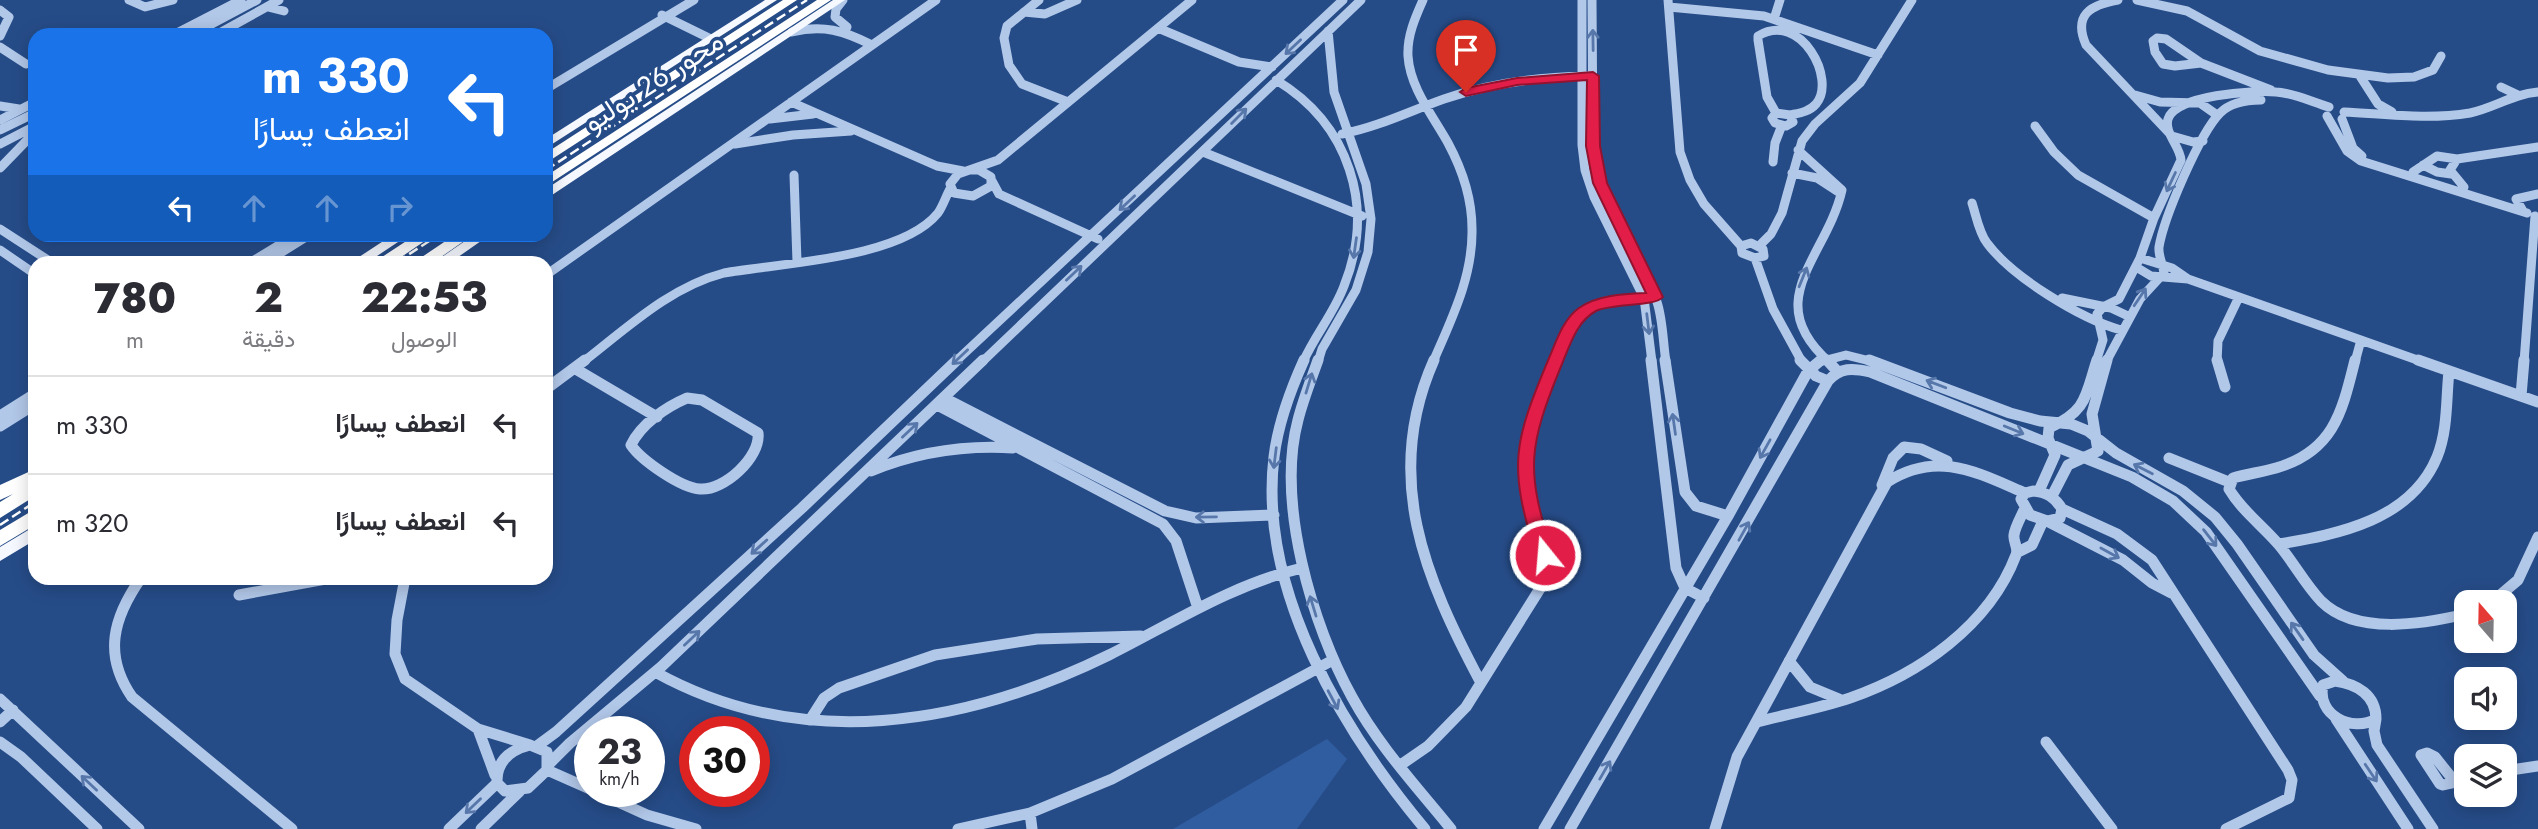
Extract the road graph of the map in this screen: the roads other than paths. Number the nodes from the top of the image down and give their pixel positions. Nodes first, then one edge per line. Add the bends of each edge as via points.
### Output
1 (130, 0) edge
2 (173, 0) edge
3 (241, 0) edge
4 (257, 0) edge
5 (279, 0) edge
6 (683, 0) edge
7 (694, 0) edge
8 (772, 0) edge
9 (791, 0) edge
10 (825, 0) edge
11 (841, 0) edge
12 (936, 0) edge
13 (1039, 0) edge
14 (1077, 0) edge
15 (1192, 0) edge
16 (1423, 0) edge
17 (1582, 0) edge
18 (1592, 0) edge
19 (1780, 0) edge
20 (1912, 0) edge
21 (2118, 0) edge
22 (2137, 0) edge
23 (1342, 1) edge
24 (1358, 3) edge
25 (1668, 4) edge
26 (268, 7) junction
27 (1, 11) edge
28 (284, 11) dead end
29 (1024, 12) junction
30 (1175, 14) junction
31 (662, 15) junction
32 (1774, 19) junction
33 (833, 24) junction
34 (187, 28) edge
35 (204, 28) edge
36 (229, 28) edge
37 (1158, 28) junction
38 (1, 31) edge
39 (1328, 31) junction
40 (792, 32) junction
41 (711, 39) junction
42 (870, 40) junction
43 (1187, 40) junction
44 (1143, 41) junction
45 (0, 47) edge
46 (1878, 55) junction
47 (2441, 56) dead end
48 (1240, 62) junction
49 (2201, 63) junction
50 (26, 64) dead end
51 (578, 66) junction
52 (1272, 67) junction
53 (2360, 76) junction
54 (553, 78) edge
55 (1260, 78) junction
56 (1276, 79) junction
57 (1587, 79) junction
58 (553, 84) edge
59 (816, 85) junction
60 (2501, 87) dead end
61 (2277, 92) junction
62 (2538, 92) edge
63 (2133, 94) junction
64 (2518, 94) junction
65 (2193, 101) junction
66 (791, 102) junction
67 (1068, 102) junction
68 (2378, 104) junction
69 (0, 106) edge
70 (28, 106) edge
71 (22, 109) junction
72 (1426, 110) junction
73 (2366, 111) junction
74 (2327, 112) junction
75 (820, 115) junction
76 (2217, 115) junction
77 (2398, 115) junction
78 (28, 116) edge
79 (2343, 116) junction
80 (0, 120) edge
81 (764, 121) junction
82 (1788, 121) junction
83 (2035, 125) dead end
84 (1810, 129) junction
85 (0, 130) edge
86 (28, 130) edge
87 (856, 131) junction
88 (2172, 136) junction
89 (1344, 137) junction
90 (28, 139) edge
91 (553, 140) edge
92 (2203, 141) junction
93 (0, 144) edge
94 (729, 145) junction
95 (2538, 147) edge
96 (1798, 150) junction
97 (1203, 152) junction
98 (553, 154) edge
99 (2458, 159) junction
100 (998, 160) junction
101 (1773, 162) dead end
102 (2423, 165) junction
103 (937, 166) junction
104 (0, 168) edge
105 (968, 170) junction
106 (2413, 172) junction
107 (1792, 173) junction
108 (2451, 174) junction
109 (794, 175) dead end
110 (553, 177) edge
111 (991, 179) junction
112 (950, 186) junction
113 (2464, 187) junction
114 (553, 190) edge
115 (1842, 195) junction
116 (2535, 196) edge
117 (970, 197) junction
118 (1009, 197) junction
119 (2132, 202) junction
120 (2515, 202) junction
121 (1972, 203) dead end
122 (2161, 203) junction
123 (942, 206) junction
124 (1359, 215) junction
125 (2533, 215) edge
126 (2154, 218) junction
127 (1371, 219) junction
128 (0, 229) edge
129 (1092, 236) junction
130 (289, 242) edge
131 (294, 242) edge
132 (391, 242) edge
133 (415, 242) edge
134 (455, 242) edge
135 (473, 242) edge
136 (1107, 243) junction
137 (285, 246) junction
138 (1741, 246) junction
139 (1760, 246) junction
140 (0, 250) edge
141 (41, 255) edge
142 (264, 256) edge
143 (273, 256) edge
144 (369, 256) edge
145 (393, 256) edge
146 (433, 256) edge
147 (452, 256) edge
148 (1755, 258) junction
149 (28, 262) edge
150 (797, 262) junction
151 (2138, 262) junction
152 (2162, 263) junction
153 (22, 265) junction
154 (28, 269) edge
155 (553, 270) edge
156 (2157, 277) junction
157 (2188, 279) junction
158 (2239, 297) junction
159 (1650, 298) junction
160 (2059, 298) junction
161 (2103, 307) junction
162 (1014, 308) junction
163 (1030, 316) junction
164 (2128, 316) junction
165 (2098, 324) junction
166 (2121, 330) junction
167 (2361, 340) junction
168 (1822, 359) junction
169 (574, 368) junction
170 (1808, 371) junction
171 (2449, 371) junction
172 (1833, 376) junction
173 (553, 383) edge
174 (2225, 387) dead end
175 (2521, 396) junction
176 (28, 398) edge
177 (940, 402) junction
178 (2538, 402) edge
179 (28, 408) edge
180 (0, 415) edge
181 (657, 417) junction
182 (2061, 423) junction
183 (0, 426) edge
184 (2095, 436) junction
185 (2051, 444) junction
186 (1020, 449) junction
187 (2083, 457) junction
188 (2169, 458) dead end
189 (1953, 464) junction
190 (28, 473) edge
191 (1667, 474) junction
192 (1681, 474) junction
193 (862, 475) junction
194 (2046, 475) junction
195 (28, 478) edge
196 (2060, 481) junction
197 (2229, 482) junction
198 (1881, 489) junction
199 (1669, 491) junction
200 (2039, 491) junction
201 (0, 492) edge
202 (1685, 492) junction
203 (28, 493) edge
204 (2025, 493) junction
205 (2052, 496) junction
206 (2062, 509) junction
207 (2024, 510) junction
208 (0, 511) edge
209 (1274, 515) junction
210 (1728, 516) junction
211 (28, 521) edge
212 (2046, 522) junction
213 (782, 526) junction
214 (799, 536) junction
215 (28, 537) edge
216 (2538, 537) edge
217 (0, 539) edge
218 (2279, 544) junction
219 (1707, 551) junction
220 (2018, 552) junction
221 (0, 555) edge
222 (1727, 561) junction
223 (1302, 568) junction
224 (1284, 572) junction
225 (137, 585) edge
226 (291, 585) edge
227 (404, 585) edge
228 (1685, 588) junction
229 (2506, 590) edge
230 (2171, 593) junction
231 (239, 594) dead end
232 (1704, 598) junction
233 (1197, 605) junction
234 (2454, 617) edge
235 (1142, 636) junction
236 (640, 654) junction
237 (1333, 660) junction
238 (1790, 661) junction
239 (628, 666) junction
240 (1317, 668) junction
241 (655, 672) junction
242 (2343, 681) junction
243 (1481, 683) junction
244 (2320, 696) junction
245 (0, 699) edge
246 (1842, 700) junction
247 (13, 710) junction
248 (2335, 716) junction
249 (2376, 719) junction
250 (810, 720) junction
251 (0, 722) edge
252 (1757, 722) junction
253 (478, 729) junction
254 (0, 741) edge
255 (2046, 742) dead end
256 (533, 746) junction
257 (1399, 766) junction
258 (2538, 766) edge
259 (548, 767) junction
260 (2517, 769) edge
261 (496, 779) junction
262 (574, 781) edge
263 (520, 791) junction
264 (629, 807) edge
265 (1030, 813) junction
266 (1411, 823) edge
267 (97, 829) edge
268 (139, 829) edge
269 (292, 829) edge
270 (449, 829) edge
271 (481, 829) edge
272 (696, 829) edge
273 (958, 829) edge
274 (1032, 829) edge
275 (1425, 829) edge
276 (1451, 829) edge
277 (1544, 829) edge
278 (1570, 829) edge
279 (1715, 829) edge
280 (2112, 829) edge
281 (2226, 829) edge
282 (2408, 829) edge
283 (2433, 829) edge

1 - 2 street via 144,7
3 - 34 street
4 - 35 street
5 - 26 street
6 - 31 street
7 - 31 street
8 - 41 main road
9 - 98 highway, محور 26 يوليو
10 - 110 highway, محور 26 يوليو
11 - 33 street
11 - 40 main road
12 - 42 street
13 - 29 street
14 - 29 street via 1048,14
15 - 30 street
16 - 72 street via 1410,30 1408,59
17 - 57 street
57 -> 18 street
19 - 32 street
20 - 46 street
21 - 63 street via 2090,9 2080,24 2080,35 2094,57
22 - 53 street via 2193,14 2289,62
23 - 24 street
23 -> 52 street
24 - 39 street
25 - 32 street
25 - 138 street via 1684,166 1706,210
26 - 28 street
26 - 36 street
27 - 38 street via 9,17
29 - 67 street via 1007,26 1004,38 1013,75 1031,89
30 - 37 street
30 - 43 street via 1175,28
31 - 41 street
31 - 51 street
32 - 46 street
33 - 40 street
33 - 42 street
37 - 43 street
37 - 44 street
39 - 56 street
39 - 89 street via 1332,83
40 - 114 main road
41 - 91 main road
42 - 59 street
43 - 44 street
43 - 48 street
44 - 67 street
45 - 50 street
46 - 84 street via 1853,92
47 - 53 street via 2437,67 2422,75
48 - 52 street
48 - 55 street
49 - 49 street via 2161,63 2153,39 2166,39
49 - 61 street
51 - 54 street
51 - 58 street
52 - 55 street
53 - 68 street
55 -> 129 street
56 - 89 street via 1314,105
97 -> 56 street
57 - 72 street via 1501,84 1455,95
57 - 159 street via 1600,183
59 - 66 street
59 - 75 street via 813,98
60 - 64 street
61 - 65 street
61 - 74 street
62 - 64 street
63 - 65 street via 2164,102
63 - 88 street
64 - 77 street via 2474,112
65 - 76 street
65 - 88 street via 2169,114
66 - 75 street
66 - 81 street
67 - 100 street
68 - 73 street
68 - 77 street
69 - 71 street
70 - 71 street
71 - 80 street
72 - 89 street
72 - 243 street via 1447,141 1465,185 1472,243 1453,321 1416,406 1408,471 1410,508 1435,590
73 - 77 street
73 - 79 street
74 - 76 street via 2270,99 2238,103
74 - 79 street
74 - 125 street via 2341,146 2361,162
75 - 81 street
75 - 87 street
76 - 92 street
78 - 85 street
79 - 106 street via 2357,152
81 - 94 street
82 - 82 street via 1776,113 1767,96 1758,45 1758,36 1767,30 1796,37 1816,59 1820,100
82 - 84 street
82 - 101 street via 1775,143
83 - 119 street via 2081,178
84 - 96 street
86 - 93 street
87 - 94 street
87 - 103 street
88 - 92 street
88 -> 122 street via 2181,160
89 - 124 street
89 - 127 street via 1366,184
90 - 104 street
92 - 152 street via 2166,226 2158,253
94 - 155 street
95 - 99 street
96 - 107 street
96 - 115 street via 1838,183
97 - 124 street
97 - 136 street
99 - 102 street via 2437,156
99 - 108 street via 2451,163
100 - 105 street
100 - 111 street
102 - 106 street
102 - 108 street
103 - 105 street
103 - 112 street
105 - 111 street via 986,173
105 - 112 street via 952,178
106 - 113 street
107 - 115 street via 1824,181
107 - 139 street via 1777,223
108 - 113 street
109 - 150 street
111 - 117 street via 987,190
111 - 118 street via 999,194
112 - 117 street via 960,196
112 - 123 street
113 - 120 street
168 -> 115 street via 1802,331 1797,293 1836,218
116 - 120 street via 2518,197
117 - 118 street
117 - 123 street
118 - 129 street
119 - 122 street
119 - 126 street
120 - 125 street
121 - 160 street via 1992,251 2023,280
122 - 126 street
123 - 150 street via 896,241
124 - 127 street
124 -> 209 street via 1356,250 1344,288 1302,364 1284,412 1273,473
125 - 175 street
126 - 151 street
223 -> 127 street via 1291,496 1297,422 1322,349 1356,290 1368,252
128 - 141 street
129 - 136 street
129 - 162 street
130 - 137 street
131 - 137 street
132 - 144 main road
133 - 145 highway
134 - 146 highway
135 - 147 main road
163 -> 136 street
137 - 142 street
137 - 143 street
138 - 139 street
138 - 148 street via 1745,256
139 - 148 street via 1763,256
140 - 153 street
148 - 170 street via 1775,317
149 - 153 street
150 - 169 street via 725,273 690,285
151 - 152 street
151 - 156 street via 2145,274
151 - 161 street via 2119,299
152 - 156 street via 2164,273
152 - 157 street
153 - 154 street
156 - 157 street
164 -> 156 street
157 - 158 street
158 - 167 street
158 - 174 street via 2215,348 2218,374
159 -> 191 street
192 -> 159 street
159 - 243 street via 1607,302 1581,314 1567,334 1529,429 1525,455 1525,482 1545,555 1545,571 1533,602
160 - 161 street
160 - 165 street
161 - 164 street
161 - 165 street via 2097,314
162 - 163 street
162 -> 213 street
163 - 177 street
164 - 166 street
165 - 166 street
165 - 182 street via 2102,340 2084,401
166 - 184 street via 2093,404
167 - 171 street
167 - 197 street via 2343,411 2328,439 2282,467 2240,475
168 - 170 street
168 - 172 street
182 -> 168 street via 2010,413 1859,356
169 - 173 street
169 - 181 street
170 - 172 street via 1816,378
170 -> 210 street
171 - 175 street
171 - 218 street via 2437,456 2416,490 2380,517
172 -> 185 street via 1850,368 1870,372
222 -> 172 street
175 - 178 street
176 - 180 street
177 - 186 street
193 -> 177 street
209 -> 177 street via 1196,518 1166,511
179 - 183 street
181 - 181 street via 633,439 633,450 696,489 718,485 758,448 758,433 695,398 679,401
182 - 184 street
182 - 185 street via 2049,428
184 - 187 street via 2098,451
242 -> 184 street via 2314,655 2215,517 2183,491 2126,460
185 - 187 street
185 - 194 street via 2055,455
186 - 193 street via 942,452
186 - 233 street via 1167,527
187 - 196 street via 2068,465
187 -> 244 street via 2153,488 2191,516
188 - 197 street
189 - 198 street via 1901,472
189 - 198 street via 1920,449 1903,448 1892,455
189 - 204 street
190 - 201 main road
191 - 192 street
191 - 199 street
192 - 202 street
193 - 214 street
194 - 196 street
194 - 200 street
195 - 201 highway
196 - 205 street
197 - 218 street via 2232,495
198 - 238 street
199 - 202 street
199 - 228 street via 1676,568
200 - 204 street
200 - 205 street
202 - 210 street via 1696,506
203 - 208 highway
204 - 207 street via 2021,499
205 - 206 street
206 - 212 street via 2060,518
206 - 230 street via 2136,545 2165,576
207 - 212 street
207 - 220 street via 2014,535
209 - 224 street
210 - 219 street
211 - 217 highway
212 - 220 street via 2032,545
212 -> 230 street via 2123,560
213 - 214 street
213 -> 236 street
241 -> 214 street
215 - 221 main road
216 - 229 street via 2518,580
218 - 234 street via 2322,602 2340,615 2410,623
219 - 222 street
219 - 228 street
220 - 246 street via 1997,594 1964,633 1888,682
222 - 232 street
223 - 224 street
237 -> 223 street
224 - 233 street
224 - 240 street
225 - 269 street via 120,612 113,638 113,662 120,684
226 - 231 street
227 - 253 street via 395,654 399,669 405,679
228 - 232 street
228 - 277 street
230 - 281 street via 2292,780 2289,798
278 -> 232 street
233 - 235 street
235 - 250 street via 1061,677 980,704 897,719
235 - 250 street via 1030,638 933,654 830,694
236 - 239 street
236 - 241 street
237 - 240 street
237 - 257 street via 1352,698
238 - 246 street via 1810,687
238 - 252 street
239 - 241 street
239 - 256 street
240 - 265 street via 1112,779
240 -> 266 street
241 - 250 street via 731,707
241 - 259 street
242 - 244 street via 2323,685
242 - 249 street via 2367,694 2376,707
243 - 257 street via 1447,729
244 - 248 street
245 - 247 street
246 - 252 street
247 - 251 street
268 -> 247 street
248 - 249 street via 2361,726
248 -> 282 street
249 - 283 street via 2377,744
252 - 279 street via 1737,757
253 - 256 street
253 - 261 street
254 - 267 street
255 - 280 street
256 - 259 street via 547,752
256 - 261 street via 520,747 503,759
257 - 276 street
258 - 260 street
259 - 262 street
259 - 263 street via 536,784
261 - 263 street via 505,791
261 -> 270 street
263 - 271 street
264 - 272 street
265 - 273 street
265 - 274 street
266 - 275 street

